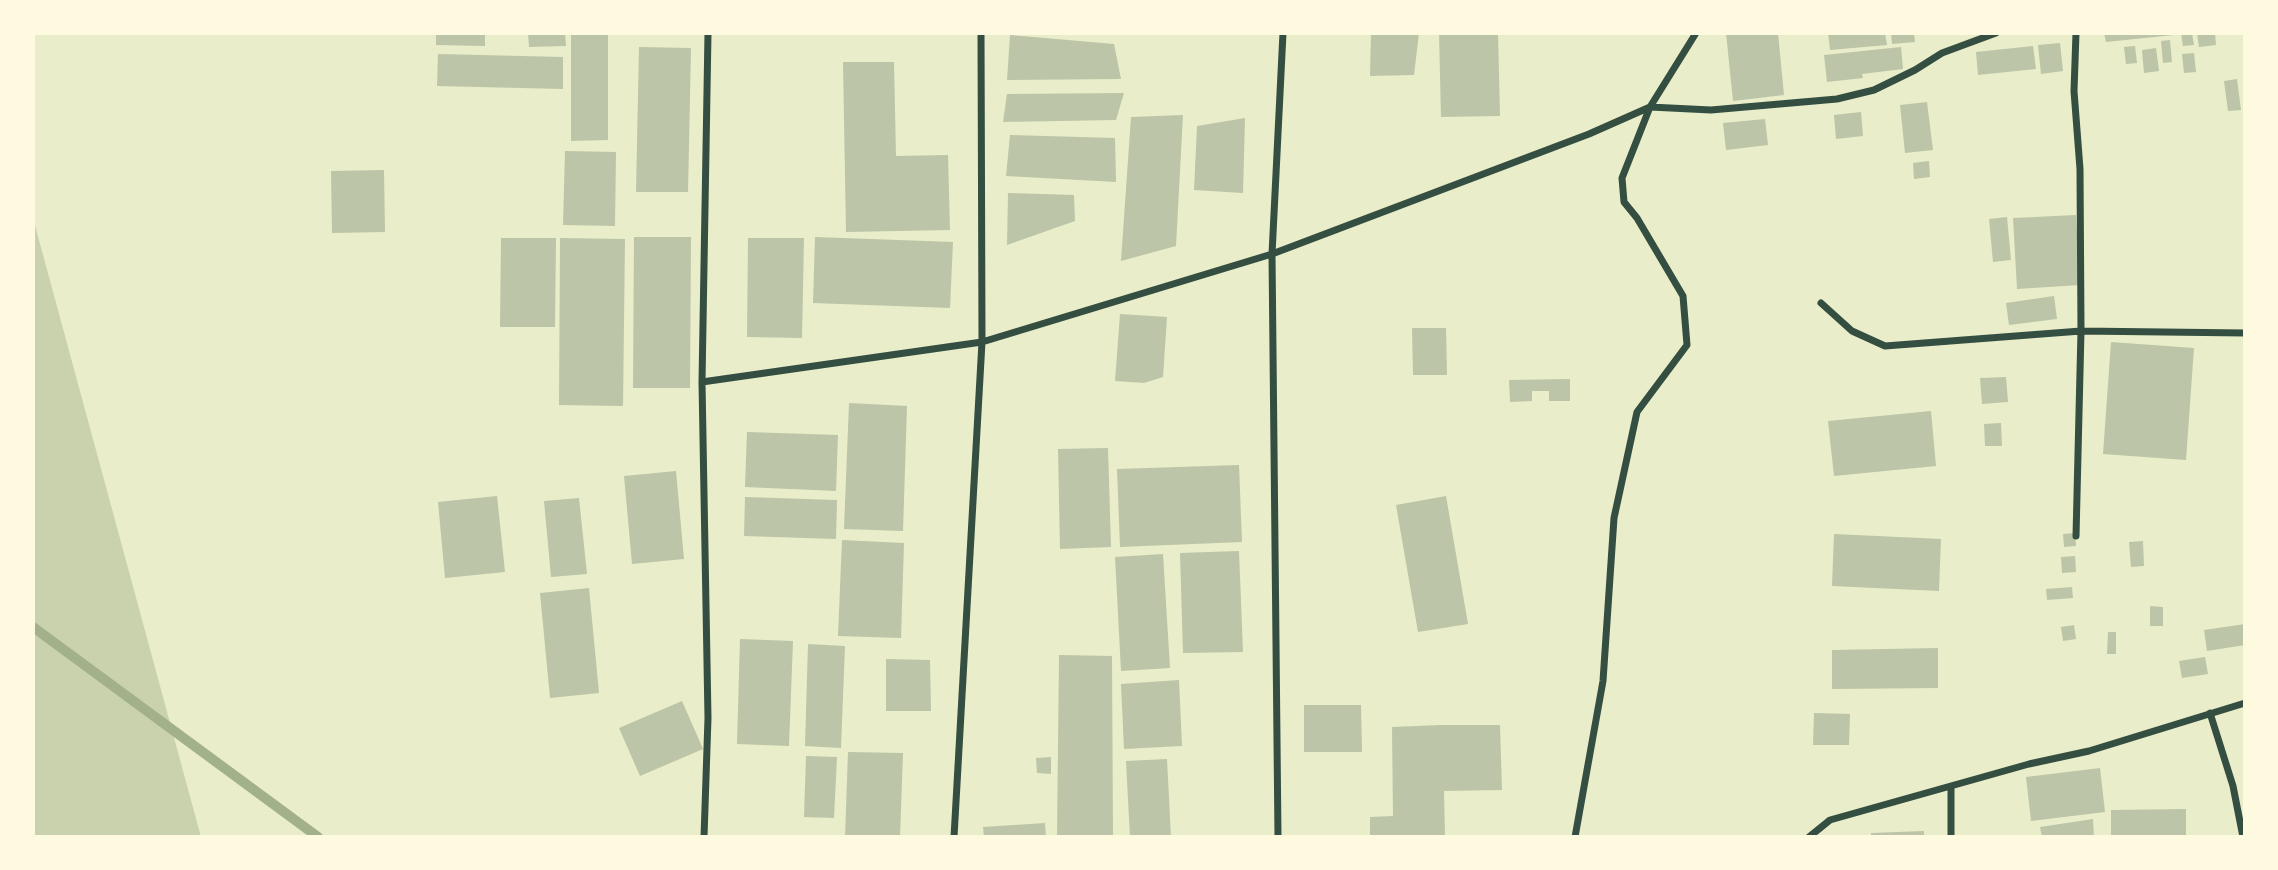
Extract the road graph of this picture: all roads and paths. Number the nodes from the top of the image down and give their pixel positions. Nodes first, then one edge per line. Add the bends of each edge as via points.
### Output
1 (708, 33) edge
2 (981, 33) edge
3 (1283, 33) edge
4 (1696, 33) edge
5 (1996, 33) edge
6 (2076, 33) edge
7 (1650, 107) junction
8 (1272, 254) junction
9 (1821, 303) dead end
10 (2081, 331) junction
11 (2245, 333) edge
12 (982, 342) junction
13 (702, 382) junction
14 (2077, 536) dead end
15 (2245, 703) edge
16 (2210, 713) junction
17 (1951, 786) junction
18 (704, 837) edge
19 (954, 837) edge
20 (1278, 837) edge
21 (1575, 837) edge
22 (1809, 837) edge
23 (1951, 837) edge
24 (2243, 837) edge

1 - 13 street
2 - 12 street
3 - 8 street
4 - 7 street
5 - 7 street via 1942,52 1874,90 1837,99 1711,110
6 - 10 street
7 - 8 street
7 - 21 street via 1622,178 1624,202 1683,296 1687,345 1637,412 1614,518 1604,681
8 - 12 street
8 - 20 street
9 - 10 street via 1852,331 1885,346
10 - 11 street
10 - 14 street
12 - 13 street
12 - 19 street
13 - 18 street via 708,718
15 - 16 street
16 - 17 street via 2089,751
16 - 24 street
17 - 22 street via 1830,820
17 - 23 street

